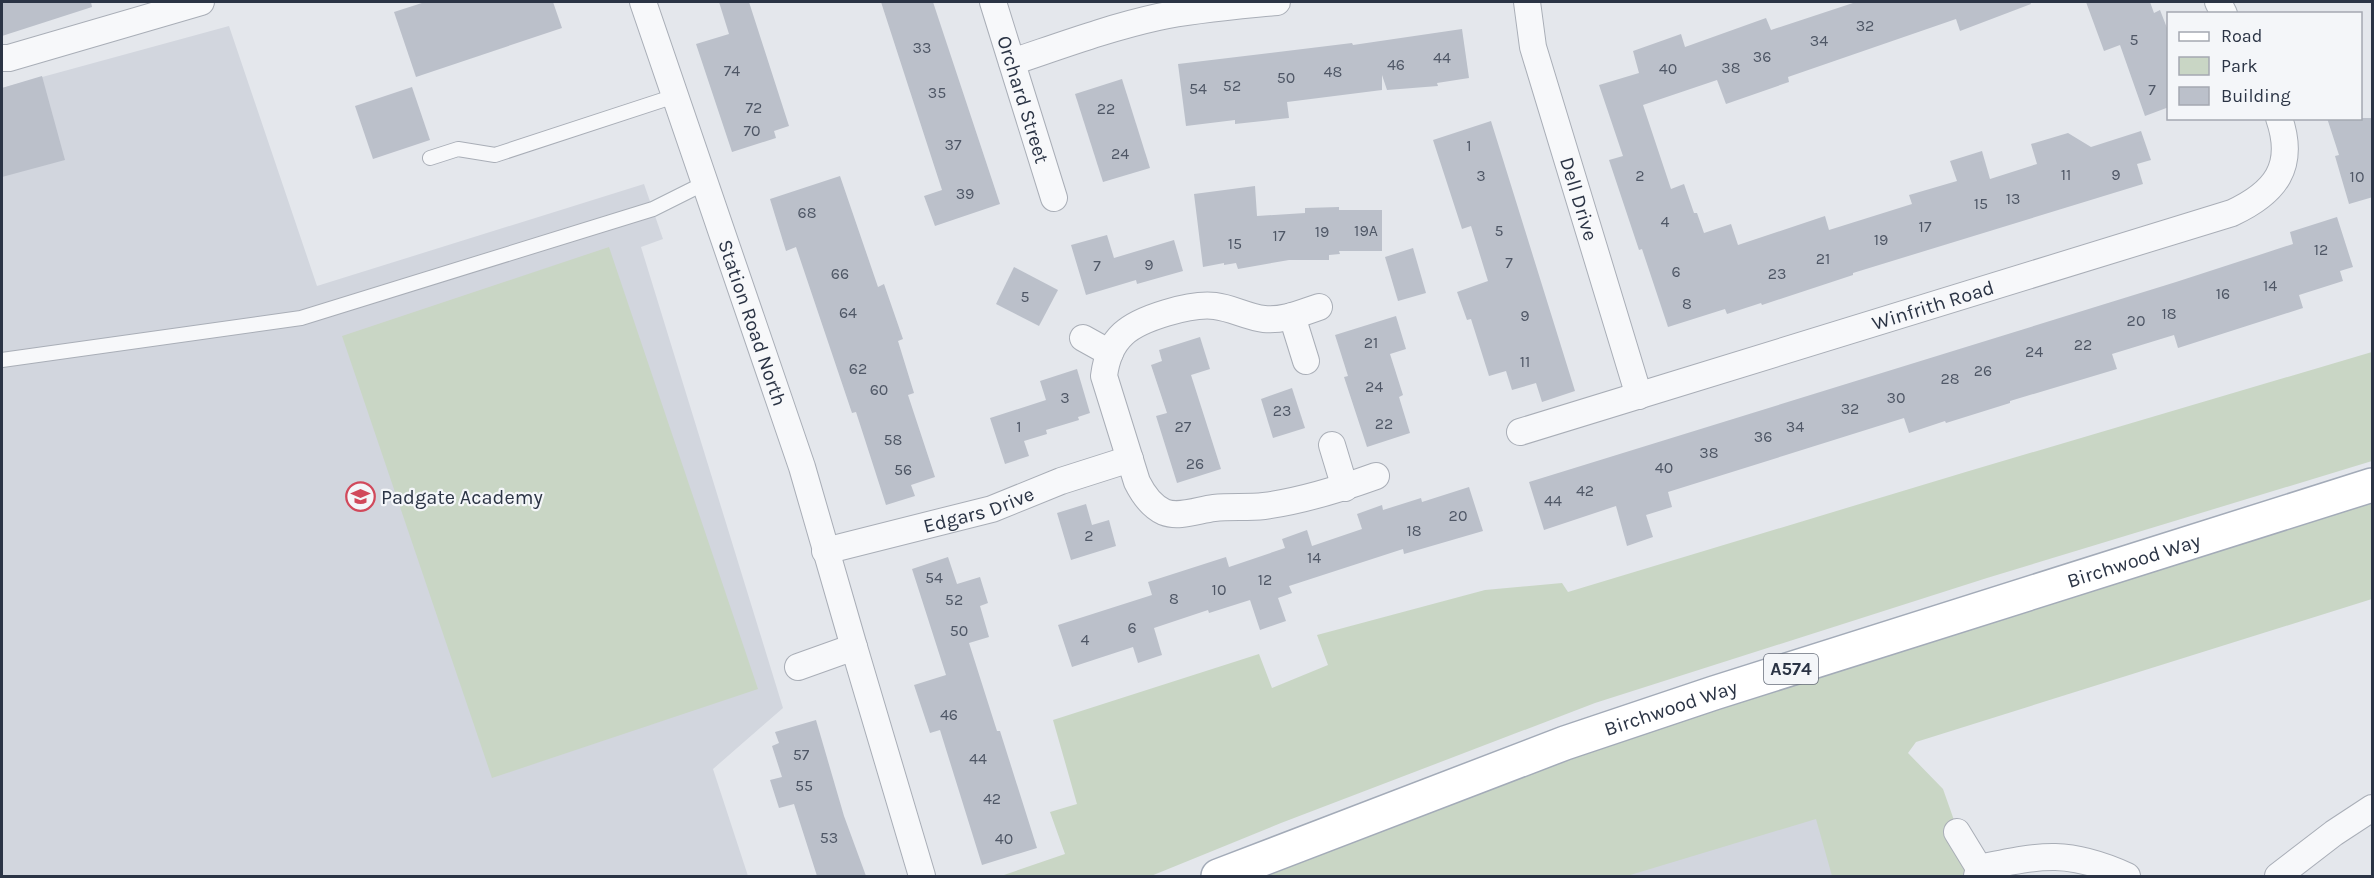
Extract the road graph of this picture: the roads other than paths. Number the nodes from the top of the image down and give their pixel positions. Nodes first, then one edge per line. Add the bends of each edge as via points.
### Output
1 (201, 2) edge
2 (643, 2) edge
3 (993, 2) edge
4 (1277, 2) edge
5 (1527, 2) edge
6 (174, 5) edge
7 (2, 58) edge
8 (1012, 62) junction
9 (675, 96) junction
10 (2279, 120) edge
11 (430, 158) dead end
12 (705, 183) junction
13 (1054, 198) dead end
14 (1319, 307) dead end
15 (1292, 316) junction
16 (1083, 338) dead end
17 (1110, 353) junction
18 (2, 360) edge
19 (1306, 361) dead end
20 (1639, 396) junction
21 (1520, 432) dead end
22 (1332, 445) dead end
23 (1130, 459) junction
24 (1376, 476) dead end
25 (2373, 485) edge
26 (1345, 488) junction
27 (825, 551) junction
28 (854, 647) junction
29 (798, 667) dead end
30 (2373, 808) edge
31 (1956, 832) dead end
32 (1978, 872) edge
33 (922, 876) edge
34 (1218, 876) edge
35 (2127, 876) edge
36 (2278, 876) edge

1 - 6 street
2 - 9 street, Station Road North
3 - 8 street, Orchard Street
4 - 8 street via 1158,17
5 - 20 street, Dell Drive via 1533,47
6 - 7 street
8 - 13 street, Orchard Street
9 - 11 lane via 495,155 458,149
9 - 12 street, Station Road North
10 - 20 street, Winfrith Road via 2285,151 2279,175 2262,196 2232,213
12 - 18 lane via 653,209 301,318
12 - 27 street, Station Road North via 802,467
14 - 15 street
15 - 17 street via 1265,319 1214,306 1182,309 1134,326
15 - 19 street
16 - 17 street
17 - 23 street via 1104,376
20 - 21 street, Winfrith Road
22 - 26 street
23 - 26 street via 1142,492 1166,513 1268,505
23 - 27 street, Edgars Drive via 992,509
24 - 26 street
25 - 34 main road, Birchwood Way / A574 via 1565,743
27 - 28 street, Station Road North
28 - 29 street
28 - 33 street, Station Road North
30 - 36 street
31 - 32 street
32 - 35 street via 2031,857 2069,856

